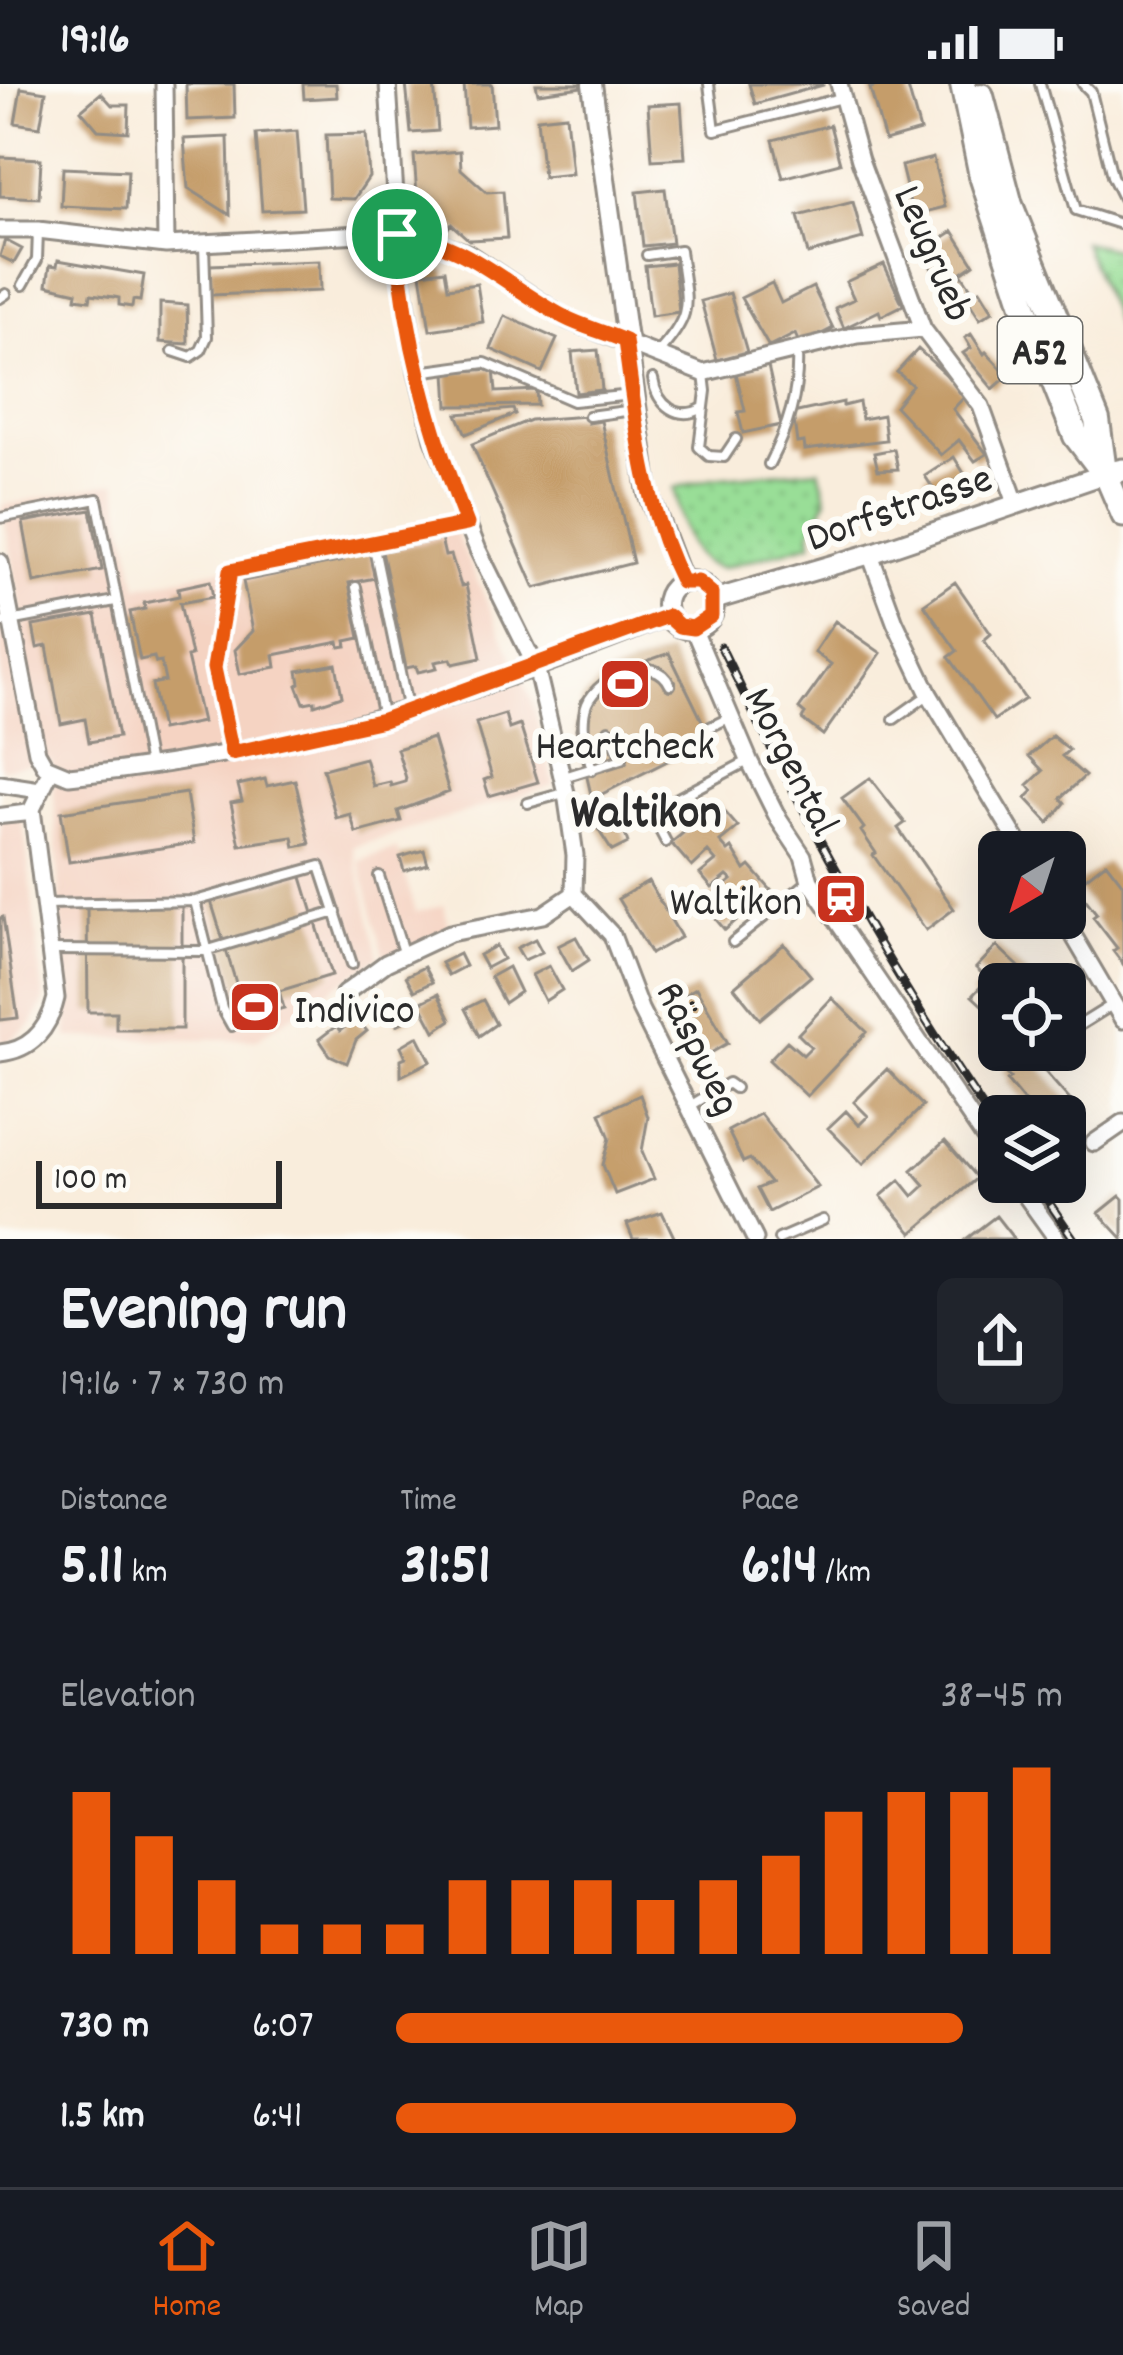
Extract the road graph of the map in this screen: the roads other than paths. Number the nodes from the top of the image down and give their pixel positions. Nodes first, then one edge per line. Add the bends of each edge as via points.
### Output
1 (164, 84) edge
2 (388, 84) edge
3 (592, 84) edge
4 (709, 84) edge
5 (963, 84) edge
6 (979, 84) edge
7 (1040, 84) edge
8 (1083, 84) edge
9 (841, 91) edge
10 (1123, 198) edge
11 (1123, 225) edge
12 (0, 230) edge
13 (38, 230) junction
14 (397, 234) junction
15 (166, 245) junction
16 (204, 245) junction
17 (647, 255) dead end
18 (23, 285) dead end
19 (923, 329) junction
20 (625, 341) junction
21 (173, 351) dead end
22 (797, 351) junction
23 (656, 355) junction
24 (417, 372) junction
25 (704, 373) junction
26 (652, 379) dead end
27 (634, 402) junction
28 (704, 407) junction
29 (589, 416) dead end
30 (736, 439) dead end
31 (769, 464) dead end
32 (1114, 472) edge
33 (1016, 503) junction
34 (1123, 516) edge
35 (0, 518) edge
36 (467, 524) junction
37 (373, 543) junction
38 (869, 554) junction
39 (0, 562) edge
40 (682, 582) junction
41 (356, 587) dead end
42 (713, 600) junction
43 (115, 601) junction
44 (668, 616) junction
45 (5, 622) edge
46 (693, 628) junction
47 (536, 667) junction
48 (670, 685) dead end
49 (929, 694) junction
50 (408, 711) junction
51 (730, 717) junction
52 (894, 719) dead end
53 (383, 720) junction
54 (706, 729) dead end
55 (609, 730) dead end
56 (232, 753) junction
57 (749, 760) junction
58 (149, 765) junction
59 (51, 770) junction
60 (592, 770) junction
61 (0, 784) edge
62 (564, 785) junction
63 (40, 790) junction
64 (528, 803) dead end
65 (32, 812) junction
66 (0, 816) edge
67 (1011, 831) edge
68 (666, 842) dead end
69 (380, 876) dead end
70 (811, 881) junction
71 (574, 894) junction
72 (195, 901) junction
73 (42, 904) junction
74 (336, 912) junction
75 (1075, 939) edge
76 (733, 942) dead end
77 (49, 950) junction
78 (206, 951) junction
79 (404, 953) junction
80 (352, 964) dead end
81 (344, 994) dead end
82 (1114, 1004) junction
83 (1123, 1020) edge
84 (1086, 1021) edge
85 (232, 1026) dead end
86 (0, 1053) edge
87 (735, 1088) dead end
88 (689, 1106) junction
89 (1123, 1124) edge
90 (978, 1128) edge
91 (1094, 1143) dead end
92 (1031, 1203) edge
93 (824, 1220) dead end
94 (755, 1239) edge
95 (779, 1239) edge
96 (1057, 1239) edge

1 - 15 street
2 - 14 street
3 - 20 street
4 - 9 lane via 715,130
5 - 32 highway, A52 via 1025,308 1076,436
6 - 32 highway, A52 via 1010,205
7 - 11 lane via 1076,210
8 - 10 lane
9 - 19 street, Leugrueb
12 - 13 street
13 - 15 street
13 - 18 lane via 37,260
14 - 16 street
14 - 20 street via 467,253 568,320
14 - 24 street
15 - 16 street
16 - 21 lane via 207,338 191,357
17 - 23 lane via 680,250 687,314
19 - 22 street
19 - 33 street, Leugrueb via 981,406
20 - 23 street
20 - 27 street
22 - 25 street
22 - 31 lane via 789,426
23 - 25 street
24 - 27 lane via 485,363 573,401
24 - 36 street
25 - 28 lane
26 - 28 lane via 671,410 686,415
27 - 29 lane
27 - 40 street via 649,493
28 - 30 lane via 702,451 724,458
32 - 33 street, Dorfstrasse
32 - 34 main road
33 - 38 street, Dorfstrasse
35 - 43 lane via 97,499
36 - 37 lane
36 - 47 street
37 - 50 lane
37 - 56 lane via 230,571 214,668
38 - 42 street, Dorfstrasse
38 - 49 street
39 - 45 street
40 - 42 street via 705,586
40 - 44 street via 669,592
41 - 53 lane
42 - 46 street via 711,616
43 - 45 lane
43 - 58 lane
44 - 46 street
44 - 47 street
45 - 59 street via 29,725
46 - 51 street, Morgental
47 - 50 street
47 - 62 street
48 - 60 lane via 666,674 645,667 593,694 584,720
49 - 52 lane
49 - 67 street
50 - 53 street
51 - 54 lane
51 - 57 street, Morgental
53 - 56 street
55 - 60 lane via 622,759
56 - 58 street
57 - 68 lane via 657,809
57 - 70 street, Morgental
58 - 59 street via 69,776
59 - 63 street
60 - 62 lane
61 - 63 street
62 - 64 lane
62 - 71 street
63 - 65 street
65 - 66 lane
65 - 73 street
69 - 79 lane
70 - 76 lane
70 - 90 street, Morgental
71 - 79 street via 543,915 450,933
71 - 88 street, Räspweg via 612,935
72 - 73 lane
72 - 74 lane via 320,866
72 - 78 lane
73 - 77 street
74 - 78 lane
74 - 80 lane
75 - 82 street
77 - 78 lane
77 - 86 street via 51,1017 24,1047
78 - 85 lane
79 - 81 street
82 - 83 street
82 - 84 lane
87 - 88 lane via 728,1083
88 - 94 street, Räspweg
89 - 91 street
92 - 96 street
93 - 95 lane

